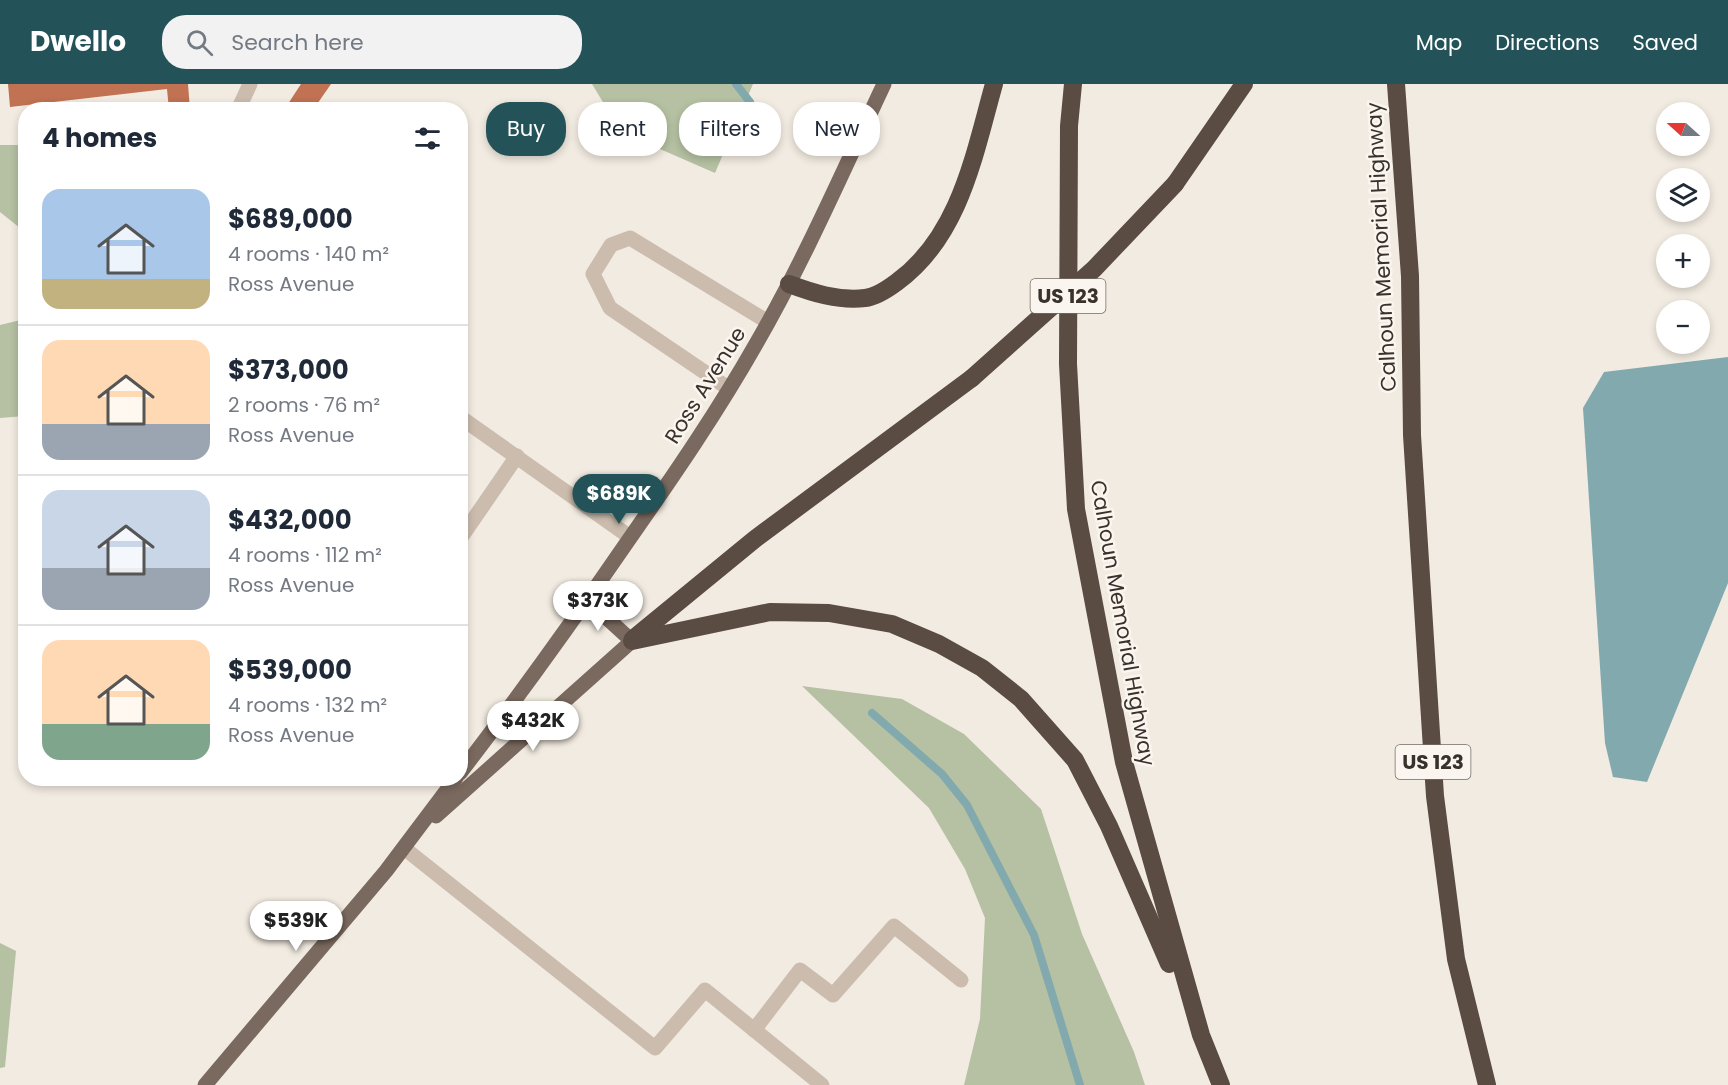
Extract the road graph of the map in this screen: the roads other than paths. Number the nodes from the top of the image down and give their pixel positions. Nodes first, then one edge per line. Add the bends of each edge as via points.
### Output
1 (250, 84) edge
2 (884, 84) edge
3 (994, 84) edge
4 (1073, 84) edge
5 (1244, 84) edge
6 (1395, 84) edge
7 (242, 102) edge
8 (789, 284) junction
9 (768, 322) junction
10 (728, 388) junction
11 (468, 422) edge
12 (517, 456) junction
13 (468, 527) edge
14 (630, 537) junction
15 (588, 600) junction
16 (632, 640) junction
17 (468, 763) edge
18 (450, 786) edge
19 (407, 843) junction
20 (961, 980) dead end
21 (754, 1030) junction
22 (1201, 1035) junction
23 (205, 1085) edge
24 (822, 1085) edge
25 (1221, 1085) edge
26 (1487, 1085) edge

1 - 7 lane
2 - 8 main road, Ross Avenue
3 - 8 highway via 963,190 934,247 914,269 889,288 866,298 818,296
4 - 22 highway, Calhoun Memorial Highway / US 123 via 1069,126 1068,364 1076,509 1124,762
5 - 16 highway, bridge via 1175,184 1094,269 972,378 755,539
6 - 26 highway, Calhoun Memorial Highway / US 123 via 1410,276 1412,435 1435,796 1456,959
8 - 9 main road, Ross Avenue
9 - 10 main road, Ross Avenue
9 - 10 lane via 630,238 611,245 594,274 610,308
10 - 14 main road, Ross Avenue
11 - 12 lane
12 - 13 lane
12 - 14 lane
14 - 15 main road, Ross Avenue
15 - 16 main road
15 - 17 main road, Ross Avenue
16 - 19 main road
16 - 22 highway via 770,612 828,613 892,624 982,668 1021,699 1075,760 1109,826
18 - 19 main road
19 - 21 lane via 655,1048 705,990
19 - 23 main road
20 - 21 lane via 894,926 833,994 800,970
21 - 24 lane
22 - 25 highway, Calhoun Memorial Highway / US 123

